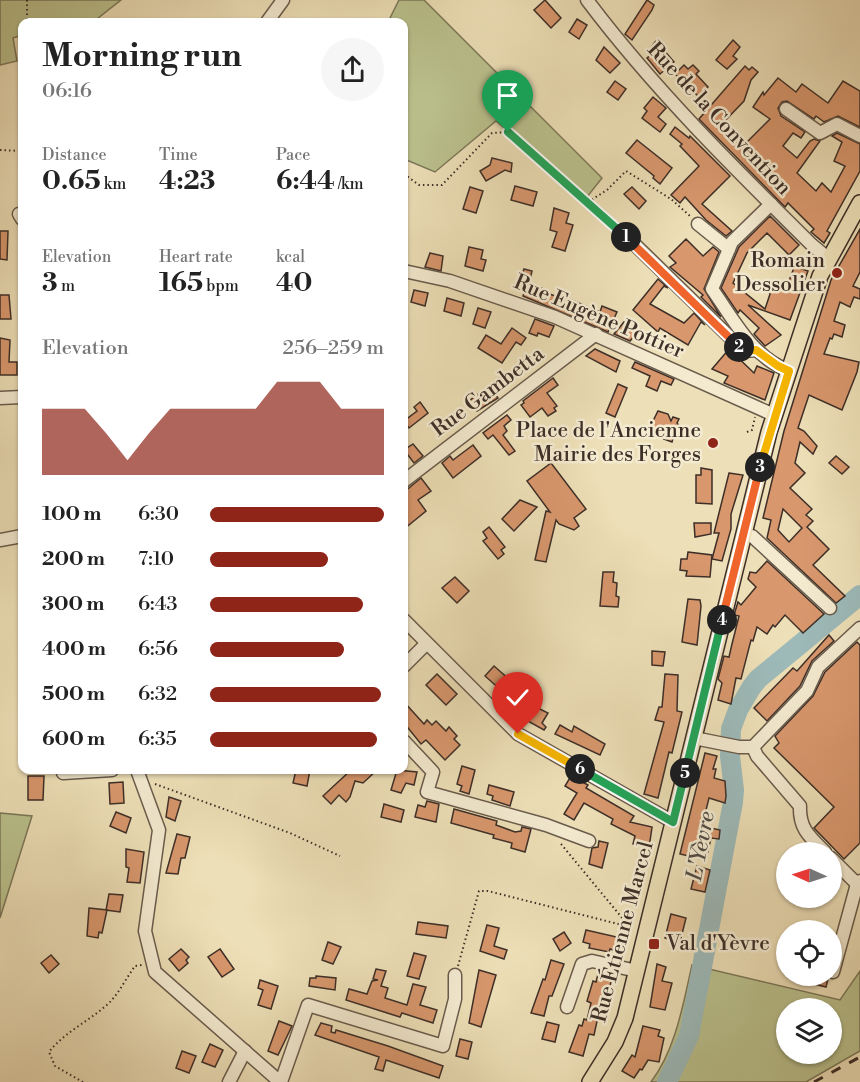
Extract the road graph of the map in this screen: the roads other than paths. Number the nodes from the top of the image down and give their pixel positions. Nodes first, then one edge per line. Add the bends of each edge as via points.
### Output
1 (283, 0) edge
2 (587, 0) edge
3 (270, 18) edge
4 (786, 109) dead end
5 (860, 136) edge
6 (860, 203) edge
7 (771, 204) junction
8 (698, 224) road end
9 (622, 232) road end
10 (729, 249) junction
11 (829, 259) junction
12 (408, 272) edge
13 (596, 334) junction
14 (756, 350) junction
15 (789, 371) junction
16 (18, 397) edge
17 (0, 398) edge
18 (774, 415) junction
19 (408, 478) edge
20 (743, 534) junction
21 (18, 538) edge
22 (0, 540) edge
23 (830, 608) dead end
24 (408, 625) edge
25 (860, 628) edge
26 (426, 644) junction
27 (408, 662) edge
28 (694, 738) junction
29 (408, 745) edge
30 (753, 747) junction
31 (139, 774) edge
32 (673, 822) junction
33 (589, 841) dead end
34 (815, 842) edge
35 (842, 868) edge
36 (859, 883) edge
37 (842, 941) edge
38 (637, 971) junction
39 (455, 975) road end
40 (567, 1007) dead end
41 (245, 1052) junction
42 (229, 1082) edge
43 (281, 1082) edge
44 (590, 1082) edge

1 - 3 street
2 - 7 street, Rue de la Convention via 696,130
4 - 5 street via 820,133 837,124
6 - 11 main road, Rue Étienne Marcel
7 - 10 street
7 - 11 street, Rue de la Convention
8 - 10 street
9 - 14 street via 744,351
10 - 14 street via 712,289
11 - 15 main road, Rue Étienne Marcel via 814,292
12 - 13 street, Rue Eugène Pottier via 493,294
13 - 18 street, Rue Eugène Pottier
13 - 19 street, Rue Gambetta
14 - 15 street
15 - 18 main road, Rue Étienne Marcel
16 - 17 street
18 - 20 main road, Rue Étienne Marcel
20 - 23 street via 752,536
20 - 28 main road, Rue Étienne Marcel
21 - 22 street
24 - 26 street
25 - 30 street via 818,667 807,691
26 - 27 street
26 - 32 street via 518,734
28 - 30 street
28 - 32 main road, Rue Étienne Marcel
29 - 33 street via 433,772 427,792
30 - 34 street via 800,806 802,829
31 - 41 street via 159,830 145,931 155,972
32 - 38 main road, Rue Étienne Marcel
35 - 36 street
36 - 37 street
38 - 40 street via 592,961 582,964
38 - 44 main road, Rue Étienne Marcel via 619,1034
39 - 43 street via 455,999 443,1046 308,1005
41 - 42 street
41 - 43 street

